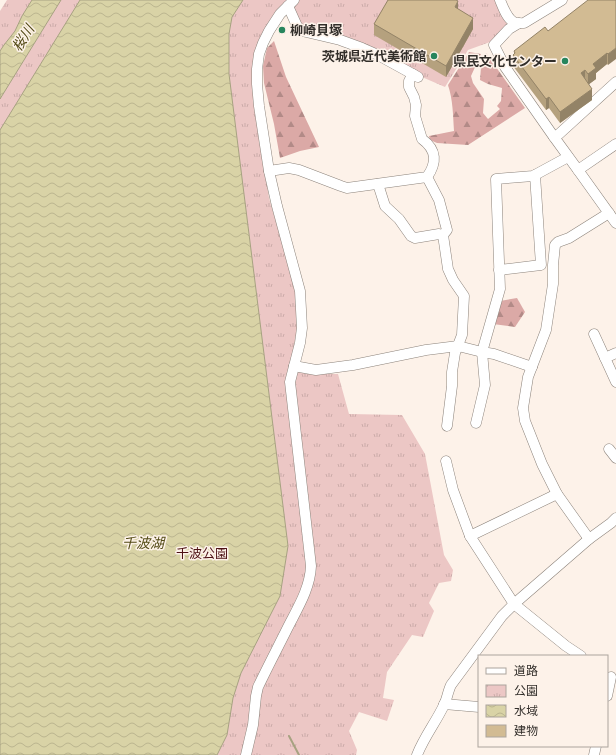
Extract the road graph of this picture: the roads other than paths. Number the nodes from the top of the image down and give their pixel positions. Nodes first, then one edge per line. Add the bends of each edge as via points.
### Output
1 (500, 0) edge
2 (562, 0) edge
3 (291, 3) edge
4 (519, 23) junction
5 (616, 82) edge
6 (554, 138) junction
7 (616, 144) edge
8 (568, 157) junction
9 (578, 170) junction
10 (269, 171) junction
11 (535, 175) junction
12 (427, 177) junction
13 (378, 184) junction
14 (609, 214) junction
15 (616, 223) edge
16 (443, 235) junction
17 (499, 270) junction
18 (594, 334) dead end
19 (458, 346) junction
20 (482, 352) junction
21 (616, 353) edge
22 (605, 358) junction
23 (294, 366) junction
24 (532, 367) junction
25 (616, 382) edge
26 (476, 423) dead end
27 (447, 426) dead end
28 (609, 449) dead end
29 (616, 458) edge
30 (446, 462) dead end
31 (556, 494) junction
32 (614, 523) edge
33 (470, 536) junction
34 (589, 539) junction
35 (514, 604) junction
36 (580, 655) edge
37 (611, 677) edge
38 (608, 691) edge
39 (444, 704) junction
40 (478, 707) edge
41 (246, 755) edge
42 (417, 755) edge

1 - 4 street via 509,18
2 - 4 street via 524,23
3 - 10 street via 269,31 259,54 257,69 259,106
3 - 12 street via 300,30 362,48 416,76 409,81 416,105 415,116 422,140 429,144 434,153 433,166
4 - 6 street via 509,29 494,46 505,67
5 - 6 street
6 - 8 street
7 - 9 street
8 - 9 street
8 - 11 street
9 - 14 street
10 - 13 street via 289,168 299,170 347,188
10 - 23 street via 300,291 302,328
11 - 17 street via 496,180
11 - 17 street via 541,265
12 - 13 street
12 - 16 street via 439,200 447,230
13 - 16 street via 385,206 399,219 411,236 415,238
14 - 15 street
14 - 24 street via 555,245 553,284 546,330
16 - 19 street via 448,269 464,296 462,335
17 - 20 street via 500,289
18 - 22 street
19 - 20 street
19 - 23 street via 316,370
19 - 27 street via 454,353
20 - 24 street
20 - 26 street via 485,385
21 - 22 street
22 - 25 street
23 - 41 street via 290,382 310,574 297,609 258,688
24 - 31 street via 523,408 525,422
28 - 29 street
30 - 33 street
31 - 33 street
31 - 34 street
32 - 34 street
33 - 35 street
34 - 35 street
35 - 36 street
35 - 39 street via 502,616 452,685
37 - 38 street
39 - 40 street
39 - 42 street

